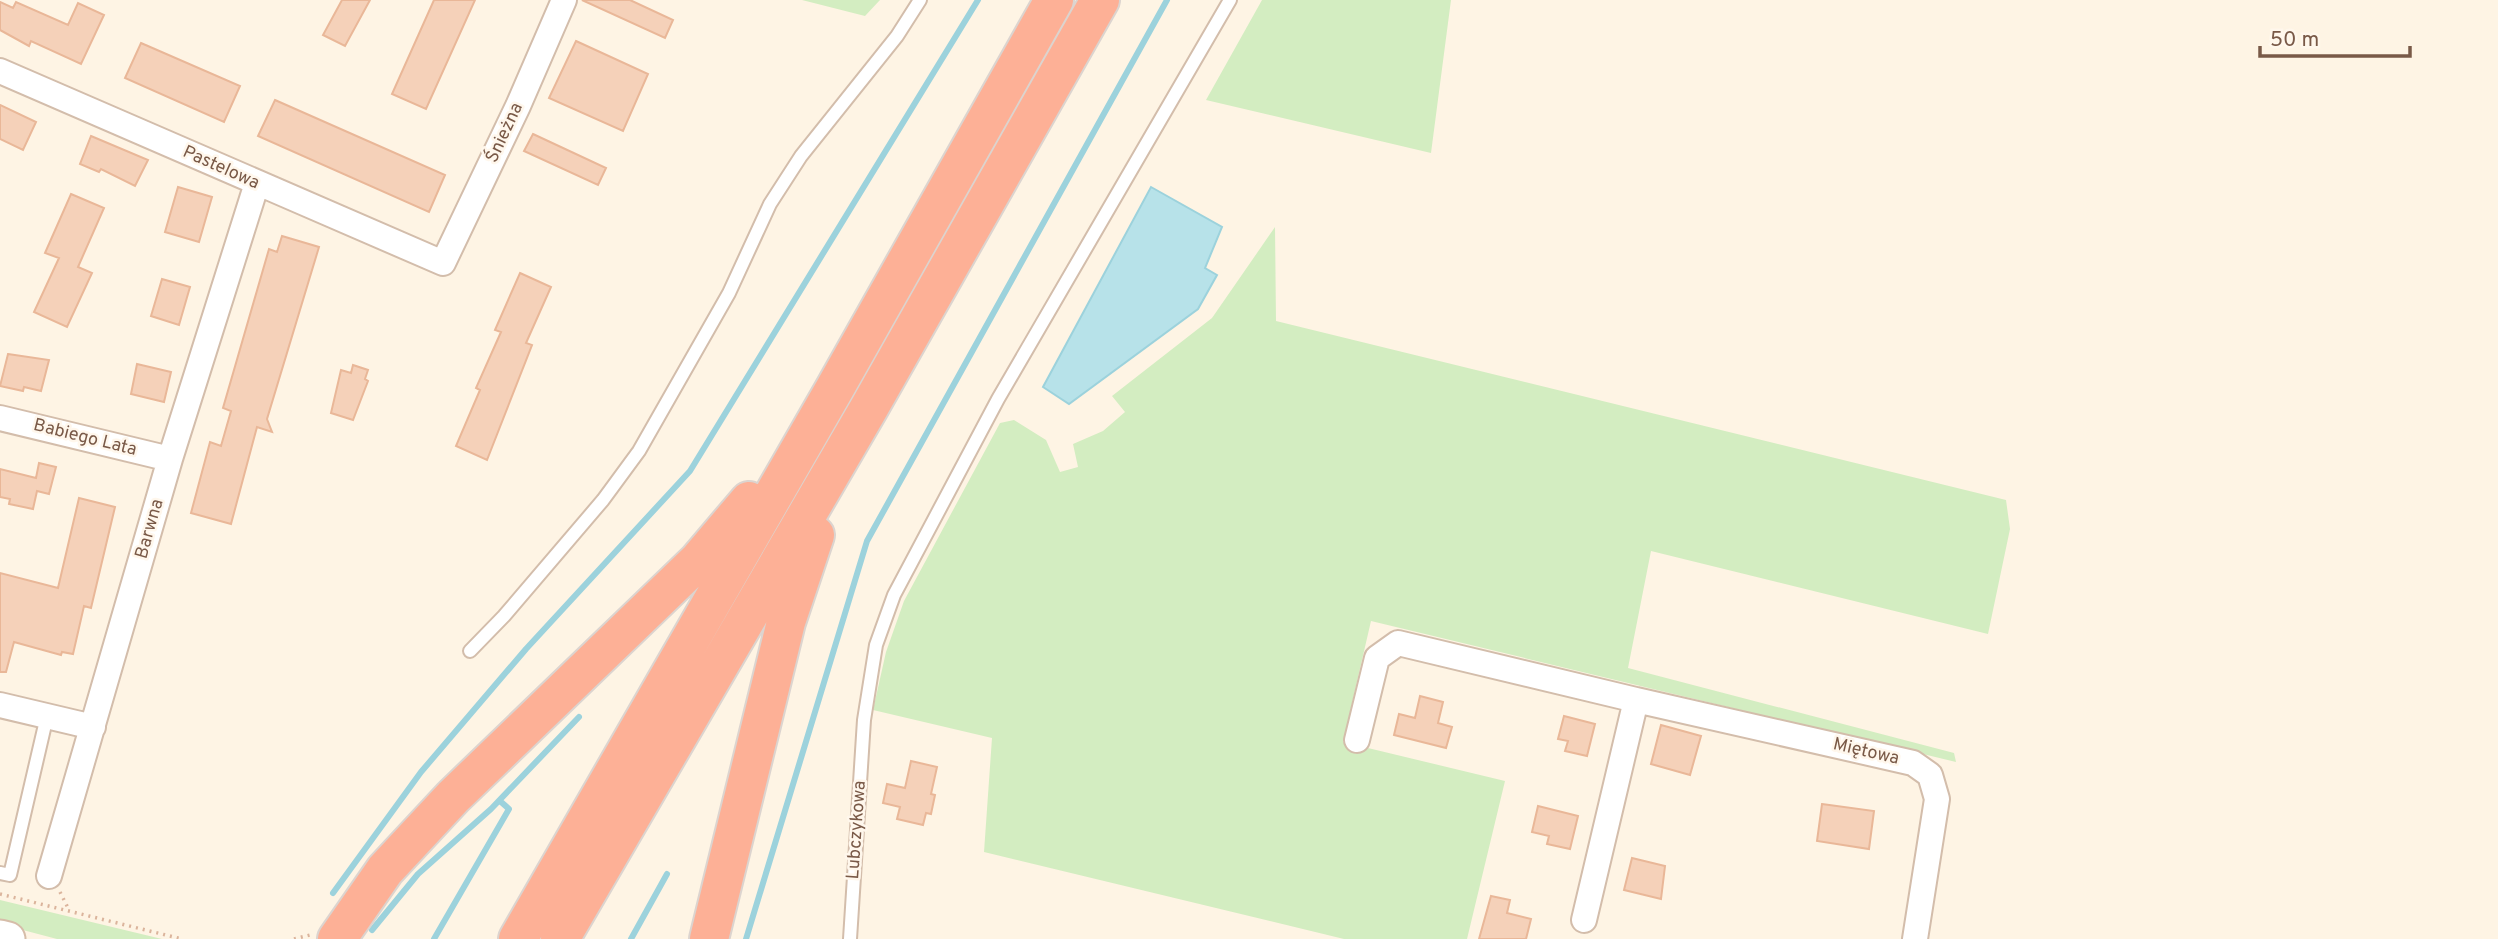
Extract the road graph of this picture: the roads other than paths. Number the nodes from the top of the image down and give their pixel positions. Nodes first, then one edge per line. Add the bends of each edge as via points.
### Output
1 (564, 0) edge
2 (920, 0) edge
3 (1054, 0) edge
4 (1100, 0) edge
5 (1230, 0) edge
6 (0, 71) edge
7 (257, 183) junction
8 (443, 263) joint
9 (860, 384) junction
10 (0, 418) edge
11 (170, 459) junction
12 (767, 507) junction
13 (799, 527) junction
14 (470, 651) dead end
15 (1636, 700) junction
16 (0, 705) edge
17 (47, 716) junction
18 (93, 727) junction
19 (1357, 740) dead end
20 (0, 873) edge
21 (49, 876) dead end
22 (1584, 920) dead end
23 (0, 937) edge
24 (8, 939) edge
25 (337, 939) edge
26 (518, 939) edge
27 (560, 939) edge
28 (709, 939) edge
29 (849, 939) edge
30 (1915, 939) edge

1 - 8 street, Śnieżna
2 - 14 lane via 770,204 729,293 639,451 603,500
3 - 9 highway via 897,280
4 - 9 highway via 938,286
5 - 29 lane, Lubczykowa via 998,399 894,595 876,645 864,720
6 - 7 street, Pastelowa
7 - 8 street, Pastelowa
7 - 11 street, Barwna
9 - 12 highway
9 - 13 highway
9 - 25 highway via 698,561 453,797 386,870
9 - 28 highway via 801,568
10 - 11 street, Babiego Lata
11 - 18 street, Barwna
12 - 13 lane via 828,438
12 - 26 highway
13 - 27 highway
15 - 19 street, Miętowa via 1398,643 1377,658
15 - 22 street
15 - 30 street, Miętowa via 1913,763 1930,775 1937,799
16 - 17 street
17 - 18 street
17 - 20 lane via 10,875
18 - 21 street, Barwna
23 - 24 main road

